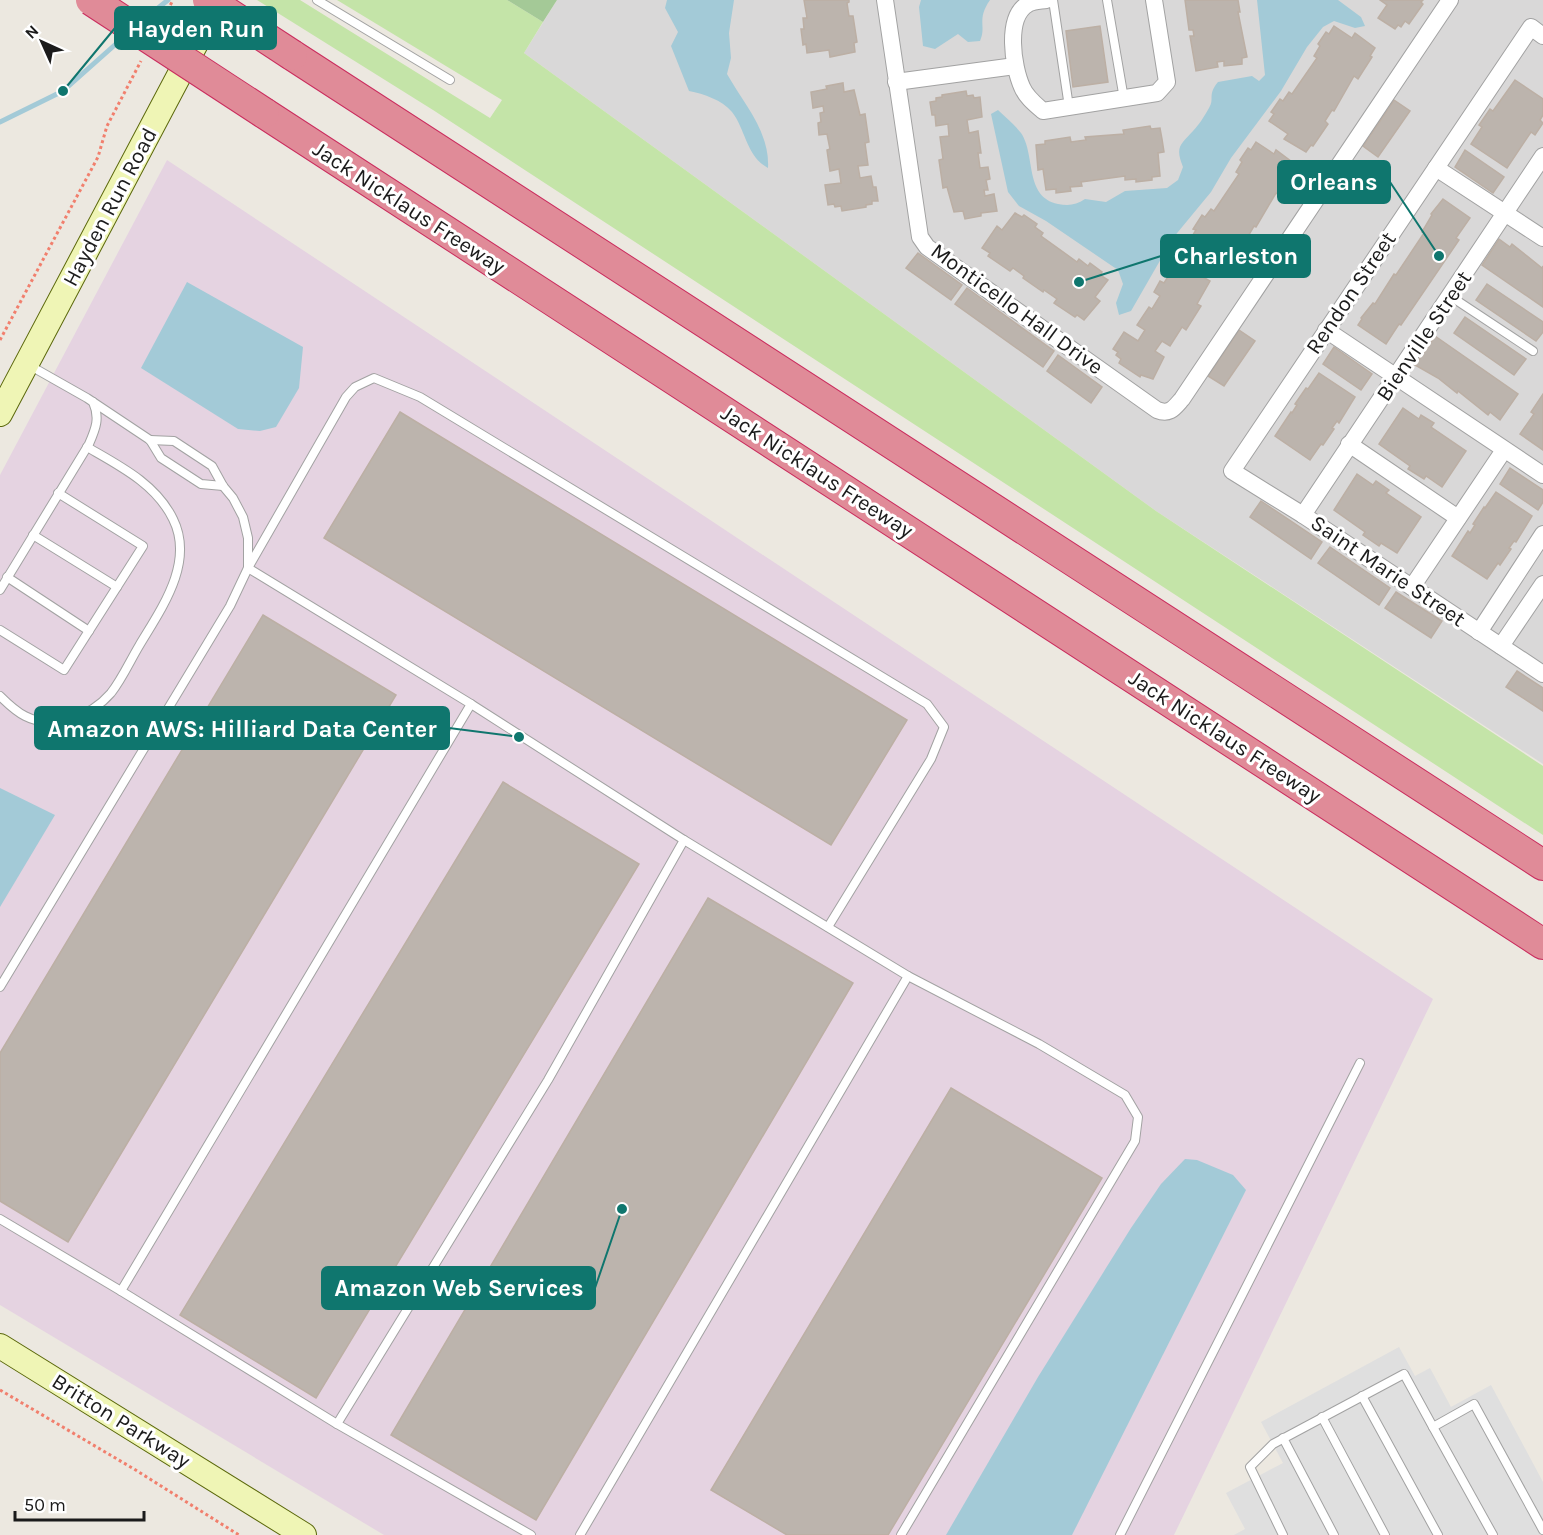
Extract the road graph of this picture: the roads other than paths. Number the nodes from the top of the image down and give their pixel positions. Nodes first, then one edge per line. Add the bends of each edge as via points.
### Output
1 (91, 0) edge
2 (208, 0) edge
3 (219, 0) edge
4 (317, 0) edge
5 (885, 0) edge
6 (1046, 0) edge
7 (1053, 0) edge
8 (1107, 0) edge
9 (1154, 0) edge
10 (1450, 0) edge
11 (1537, 32) edge
12 (1015, 66) junction
13 (450, 80) dead end
14 (896, 81) junction
15 (1125, 99) junction
16 (1069, 108) junction
17 (1543, 156) edge
18 (1436, 168) junction
19 (1506, 214) junction
20 (1543, 238) edge
21 (1450, 296) junction
22 (1326, 330) junction
23 (1533, 351) dead end
24 (26, 364) junction
25 (1396, 378) junction
26 (92, 402) junction
27 (0, 414) edge
28 (150, 440) junction
29 (1349, 444) junction
30 (87, 447) junction
31 (1504, 450) junction
32 (1232, 471) joint
33 (1543, 475) edge
34 (223, 486) junction
35 (58, 493) junction
36 (1303, 515) junction
37 (1458, 519) junction
38 (1543, 534) edge
39 (33, 535) junction
40 (248, 568) junction
41 (7, 577) junction
42 (1543, 584) edge
43 (117, 587) junction
44 (1412, 587) junction
45 (0, 590) edge
46 (0, 630) edge
47 (89, 631) junction
48 (1479, 632) junction
49 (1501, 646) junction
50 (1543, 674) edge
51 (0, 696) edge
52 (471, 704) junction
53 (684, 840) junction
54 (1543, 865) edge
55 (828, 927) junction
56 (1543, 944) edge
57 (908, 976) junction
58 (0, 987) edge
59 (1360, 1063) dead end
60 (0, 1219) edge
61 (121, 1291) junction
62 (0, 1346) edge
63 (1362, 1396) junction
64 (1322, 1418) junction
65 (337, 1424) junction
66 (1433, 1427) junction
67 (1283, 1438) junction
68 (1543, 1530) edge
69 (304, 1535) edge
70 (531, 1535) edge
71 (580, 1535) edge
72 (901, 1535) edge
73 (1120, 1535) edge
74 (1283, 1535) edge
75 (1334, 1535) edge
76 (1385, 1535) edge
77 (1438, 1535) edge
78 (1493, 1535) edge

1 - 56 highway, Jack Nicklaus Freeway, bridge
2 - 54 highway, bridge
3 - 24 main road, Hayden Run Road
4 - 13 lane
5 - 14 street, Monticello Hall Drive
6 - 12 street via 1029,2 1016,22 1012,44
7 - 16 lane
8 - 15 lane
9 - 15 street via 1167,82 1157,93
10 - 14 street, Monticello Hall Drive via 1182,399 1165,413 927,247 918,227
11 - 18 street, Rendon Street
12 - 14 street
12 - 16 street via 1022,88 1043,111
15 - 16 street
17 - 19 street, Bienville Street
18 - 19 street
18 - 22 street, Rendon Street
19 - 20 street
19 - 21 street, Bienville Street
21 - 23 lane
21 - 25 street, Bienville Street
22 - 25 street
22 - 32 street, Rendon Street
24 - 26 lane
24 - 27 main road, Hayden Run Road
25 - 29 street, Bienville Street
25 - 31 street
26 - 28 lane
26 - 30 lane via 97,413 96,427
28 - 34 lane via 161,458 201,484
28 - 34 lane via 174,441 212,466
29 - 36 street, Bienville Street
29 - 37 street
30 - 35 lane
30 - 51 lane via 136,476 174,520 181,552 172,587 112,691 96,708 56,722 40,722 23,716
31 - 33 street
31 - 37 street
32 - 36 street, Saint Marie Street
34 - 40 lane via 243,517
35 - 39 lane
35 - 43 lane via 143,546
36 - 44 street, Saint Marie Street
37 - 44 street
38 - 48 street
39 - 41 lane
39 - 43 lane
40 - 52 lane
40 - 55 lane via 346,397 374,378 420,397 927,704 944,728 932,759
40 - 58 lane via 230,606
41 - 45 lane
41 - 47 lane
42 - 49 street
43 - 47 lane
44 - 48 street, Saint Marie Street
46 - 47 lane via 64,670
48 - 49 street, Saint Marie Street
49 - 50 street, Saint Marie Street
52 - 53 lane
52 - 61 lane
53 - 55 lane
53 - 65 lane via 548,1080
55 - 57 lane
57 - 71 lane
57 - 72 lane via 1082,1068 1125,1095 1138,1116 1135,1142
59 - 73 lane
60 - 61 lane
61 - 65 lane
62 - 69 main road, Britton Parkway
63 - 64 lane
63 - 66 lane via 1404,1374
63 - 77 lane
64 - 67 lane
64 - 76 lane
65 - 70 lane
66 - 68 lane via 1474,1404
66 - 78 lane
67 - 74 lane via 1250,1467
67 - 75 lane

